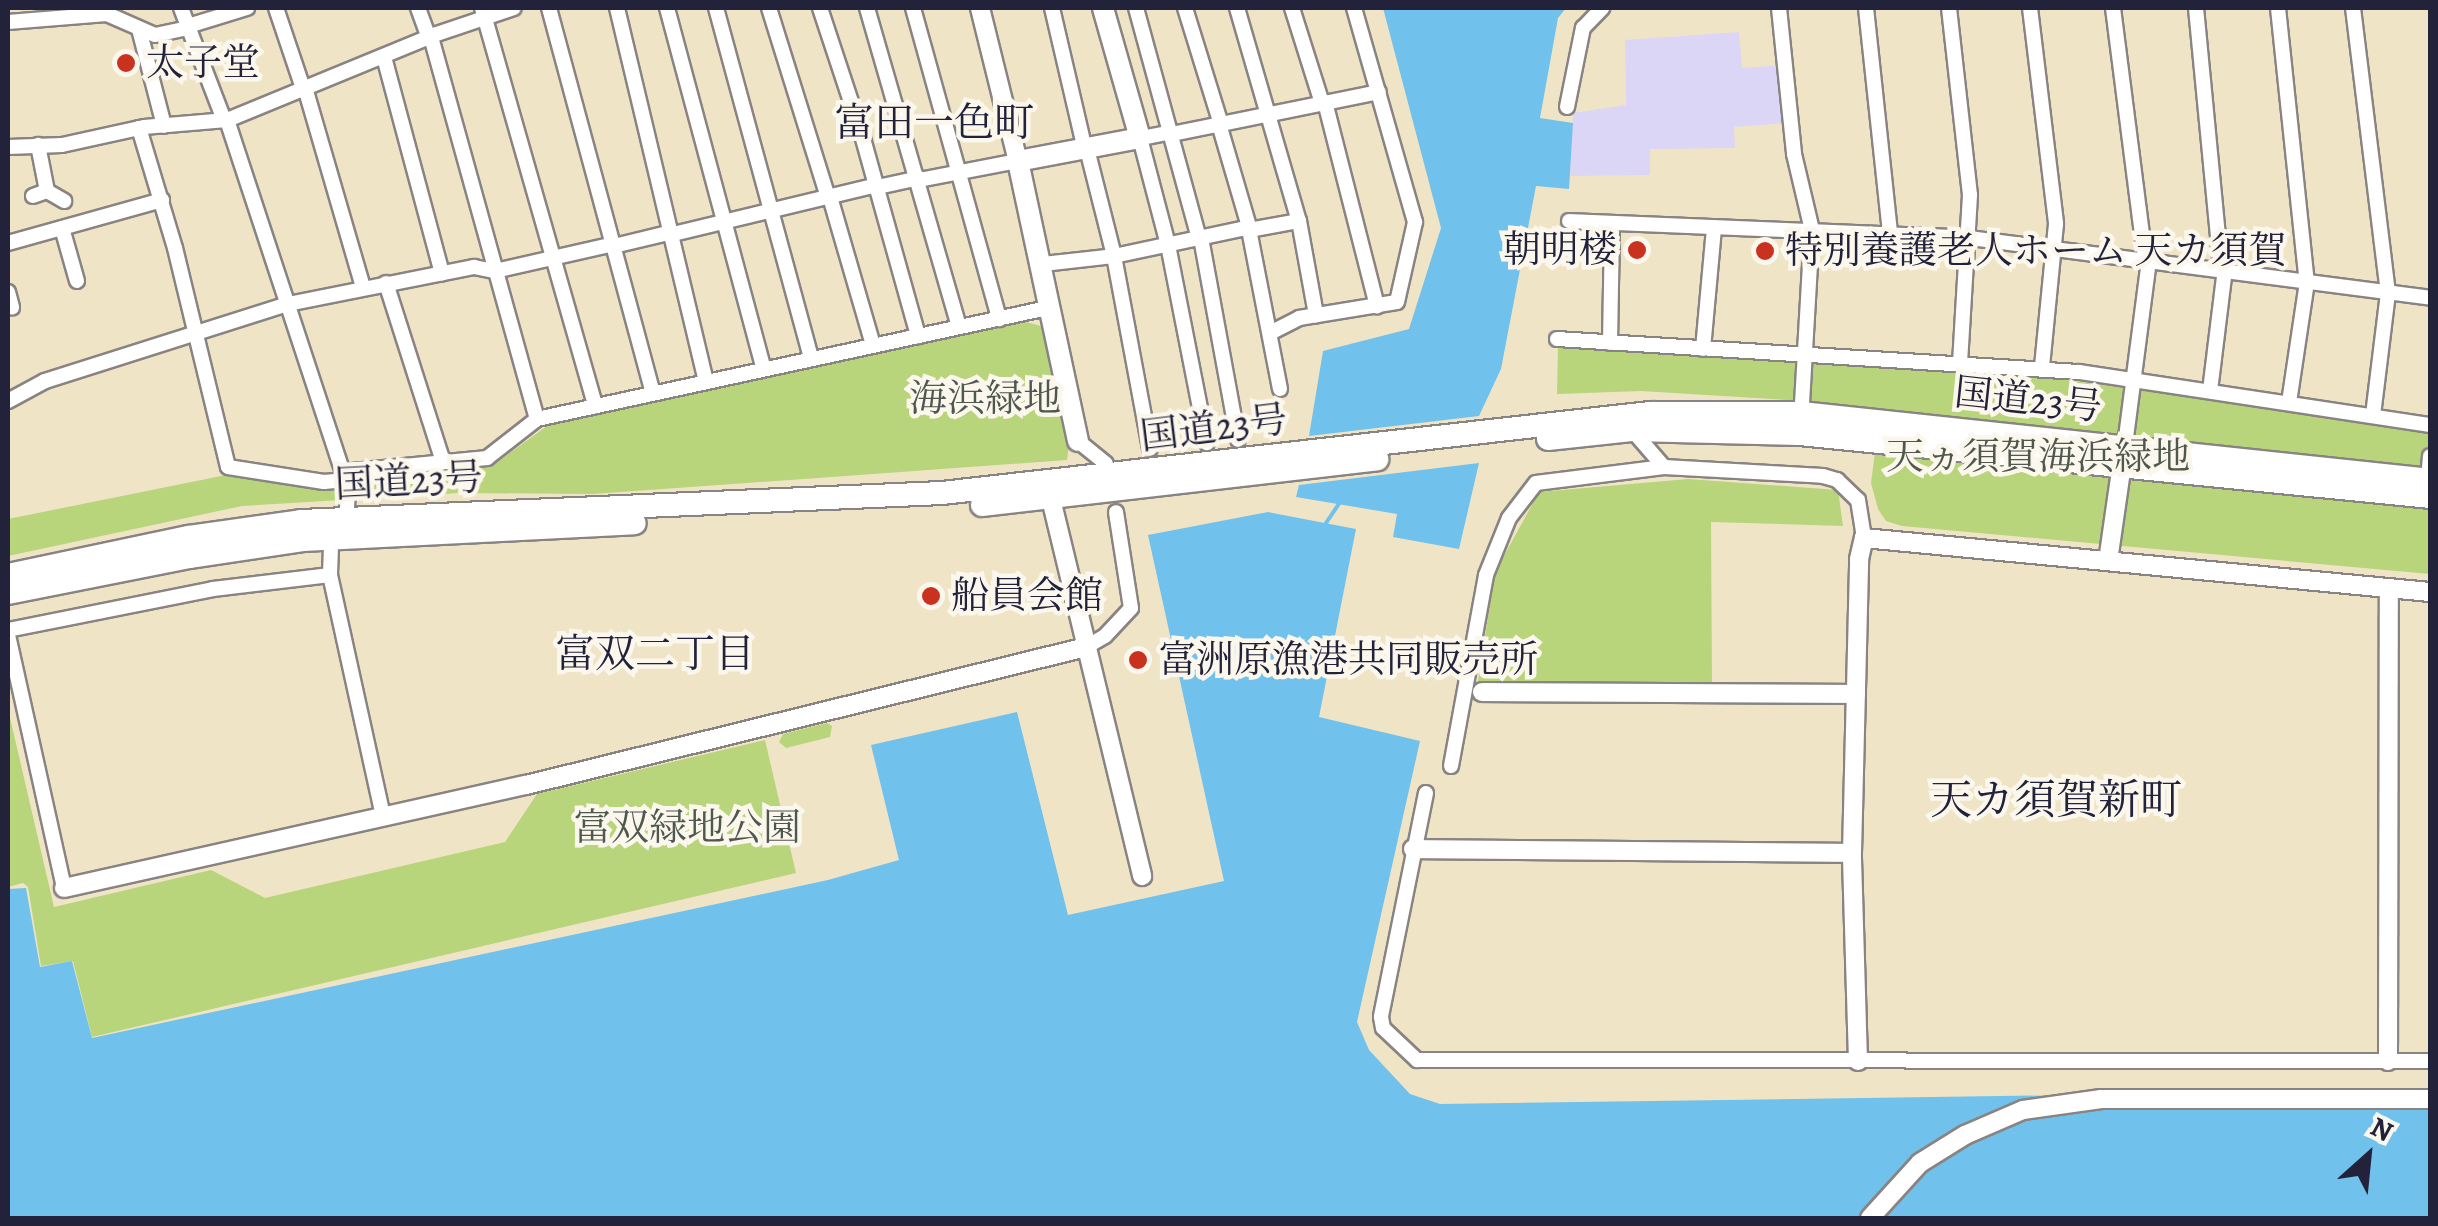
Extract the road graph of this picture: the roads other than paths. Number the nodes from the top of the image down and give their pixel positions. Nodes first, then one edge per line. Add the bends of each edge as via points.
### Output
1 (181, 8) edge
2 (247, 8) edge
3 (276, 8) edge
4 (418, 8) edge
5 (514, 8) edge
6 (549, 8) edge
7 (618, 8) edge
8 (668, 8) edge
9 (716, 8) edge
10 (768, 8) edge
11 (820, 8) edge
12 (867, 8) edge
13 (913, 8) edge
14 (980, 8) edge
15 (1052, 8) edge
16 (1103, 8) edge
17 (1136, 8) edge
18 (1185, 8) edge
19 (1237, 8) edge
20 (1292, 8) edge
21 (1354, 8) edge
22 (1602, 8) edge
23 (1779, 8) edge
24 (1866, 8) edge
25 (1949, 8) edge
26 (2030, 8) edge
27 (2113, 8) edge
28 (2196, 8) edge
29 (2278, 8) edge
30 (2354, 8) edge
31 (483, 12) edge
32 (8, 22) edge
33 (189, 27) junction
34 (139, 29) junction
35 (430, 38) junction
36 (384, 57) junction
37 (305, 91) junction
38 (1378, 92) junction
39 (1324, 103) junction
40 (1567, 106) dead end
41 (1268, 114) junction
42 (226, 120) junction
43 (1220, 124) junction
44 (164, 126) junction
45 (138, 128) junction
46 (1172, 133) junction
47 (1140, 138) junction
48 (38, 145) junction
49 (8, 147) edge
50 (1086, 150) junction
51 (1018, 160) junction
52 (960, 171) junction
53 (919, 179) junction
54 (878, 186) junction
55 (829, 197) junction
56 (162, 200) junction
57 (64, 201) dead end
58 (774, 210) junction
59 (1299, 221) junction
60 (728, 222) junction
61 (1569, 222) dead end
62 (1612, 222) junction
63 (1714, 227) junction
64 (62, 228) junction
65 (1250, 228) junction
66 (1812, 230) junction
67 (669, 234) junction
68 (1890, 234) junction
69 (1200, 238) junction
70 (1970, 238) junction
71 (8, 243) edge
72 (614, 245) junction
73 (1168, 245) junction
74 (2056, 246) junction
75 (1114, 256) junction
76 (556, 258) junction
77 (2147, 259) junction
78 (1043, 264) junction
79 (2223, 269) junction
80 (495, 271) junction
81 (442, 273) junction
82 (77, 282) dead end
83 (2307, 282) junction
84 (386, 284) junction
85 (363, 287) junction
86 (2388, 293) junction
87 (2430, 298) edge
88 (288, 304) junction
89 (1376, 306) junction
90 (1052, 307) junction
91 (1316, 316) junction
92 (999, 319) junction
93 (959, 327) junction
94 (196, 332) junction
95 (1270, 334) junction
96 (918, 336) junction
97 (1557, 339) dead end
98 (1610, 343) junction
99 (872, 345) junction
100 (1703, 349) junction
101 (811, 356) junction
102 (1803, 356) junction
103 (1960, 362) junction
104 (764, 367) junction
105 (2042, 368) junction
106 (2134, 379) junction
107 (706, 380) junction
108 (1280, 389) dead end
109 (2210, 390) junction
110 (652, 393) junction
111 (8, 400) edge
112 (2290, 403) junction
113 (595, 406) junction
114 (2373, 416) junction
115 (537, 419) junction
116 (1800, 423) junction
117 (2430, 425) edge
118 (1632, 430) junction
119 (1510, 436) junction
120 (1238, 440) dead end
121 (1078, 441) joint
122 (1207, 442) dead end
123 (1150, 449) dead end
124 (2124, 456) junction
125 (443, 462) junction
126 (1106, 464) dead end
127 (1267, 465) junction
128 (1664, 467) junction
129 (343, 476) junction
130 (2430, 478) edge
131 (1051, 499) junction
132 (1116, 512) dead end
133 (338, 528) junction
134 (1864, 538) junction
135 (2108, 561) junction
136 (330, 574) junction
137 (8, 576) edge
138 (2389, 588) junction
139 (2430, 592) edge
140 (8, 593) edge
141 (8, 632) edge
142 (1086, 647) junction
143 (1482, 692) dead end
144 (1856, 694) junction
145 (1451, 766) dead end
146 (1426, 792) dead end
147 (384, 817) junction
148 (1414, 849) junction
149 (1852, 854) junction
150 (1142, 876) dead end
151 (64, 888) joint
152 (1858, 1061) junction
153 (2388, 1061) junction
154 (2430, 1062) edge
155 (2430, 1099) edge
156 (1870, 1218) edge

1 - 33 street
2 - 33 street
3 - 37 street
4 - 35 street
5 - 31 street
6 - 72 street
7 - 67 street
8 - 60 street
9 - 58 street
10 - 55 street
11 - 54 street
12 - 53 street
13 - 52 street
14 - 51 street
15 - 50 street
16 - 47 main road
17 - 46 street
18 - 43 street
19 - 41 street
20 - 39 street
21 - 38 street
22 - 40 street via 1579,38
23 - 66 street via 1794,154
24 - 68 street
25 - 70 street
26 - 74 street
27 - 77 street
28 - 79 street
29 - 83 street
30 - 86 street
31 - 35 street
31 - 76 street
32 - 34 street via 107,14
33 - 34 street via 155,35
33 - 42 street
34 - 44 street
35 - 36 street
35 - 80 street
36 - 37 street
36 - 81 street
37 - 42 street
37 - 85 street
38 - 39 street
38 - 89 street via 1415,222 1398,302
39 - 41 street
39 - 89 street
41 - 43 street
41 - 59 street
42 - 44 street
42 - 88 street
43 - 46 street
43 - 65 street
44 - 45 street
45 - 48 street
45 - 56 street
46 - 47 street
46 - 69 street
47 - 50 main road
47 - 73 street
48 - 49 street
48 - 57 street via 40,194
50 - 51 main road
50 - 75 street
51 - 52 street
51 - 78 main road
52 - 53 street
52 - 92 street
53 - 54 street
53 - 93 street
54 - 55 street
54 - 96 street
55 - 58 street
55 - 99 street
56 - 64 street
56 - 94 street
58 - 60 street
58 - 101 street
59 - 65 street
59 - 91 street
60 - 67 street
60 - 104 street
61 - 62 street
62 - 63 street
62 - 98 street
63 - 66 street
63 - 100 street
64 - 71 street
64 - 82 street
65 - 69 street
65 - 95 street
66 - 68 street
66 - 102 street
67 - 72 street
67 - 107 street
68 - 70 street
69 - 73 street
69 - 120 street
70 - 74 street
70 - 103 street
72 - 76 street
72 - 110 street
73 - 75 street
73 - 122 street
74 - 77 street
74 - 105 street
75 - 78 street
75 - 123 street
76 - 80 street
76 - 113 street
77 - 79 street
77 - 106 street
78 - 90 main road
79 - 83 street
79 - 109 street
80 - 81 street
80 - 115 street
81 - 84 street
83 - 86 street
83 - 112 street
84 - 85 street
84 - 125 street
85 - 88 street
86 - 87 street
86 - 114 street
88 - 94 street
88 - 129 street
89 - 91 street
90 - 92 street
90 - 121 main road
91 - 95 street
92 - 93 street
93 - 96 street
94 - 111 street
94 - 129 street via 228,467 324,482
95 - 108 street
96 - 99 street
97 - 98 street
98 - 100 street
99 - 101 street
100 - 102 street
101 - 104 street
102 - 103 street
102 - 116 street
103 - 105 street
104 - 107 street
105 - 106 street
106 - 109 street
106 - 124 street
107 - 110 street
109 - 112 street
110 - 113 street
112 - 114 street
113 - 115 street
114 - 117 street
115 - 125 street via 488,458
116 - 118 highway, 国道23号
116 - 119 highway, 国道23号 via 1650,412
116 - 124 highway, 国道23号
118 - 119 highway, 国道23号
118 - 128 street
119 - 127 highway, 国道23号
121 - 126 street
124 - 130 highway, 国道23号
124 - 135 street
125 - 129 street
127 - 131 highway, 国道23号
127 - 133 highway, 国道23号 via 942,493
128 - 134 street via 1837,480 1858,500
128 - 145 street via 1536,483 1509,518 1486,574
129 - 133 street via 349,498
131 - 133 highway, 国道23号 via 849,514
131 - 142 street
132 - 142 street via 1131,608
133 - 136 street
133 - 137 highway, 国道23号 via 242,528
133 - 140 highway, 国道23号
134 - 135 street
134 - 144 street
135 - 138 street
136 - 141 street via 213,588
136 - 147 street
138 - 139 street
138 - 153 street
141 - 151 street
142 - 147 street
142 - 150 street
143 - 144 street
144 - 149 street
146 - 148 street
147 - 151 street
148 - 149 street
148 - 152 street via 1381,1017 1383,1028 1417,1060
149 - 152 street
152 - 153 street
153 - 154 street
155 - 156 street via 2101,1099 2022,1110 1964,1134 1920,1163

